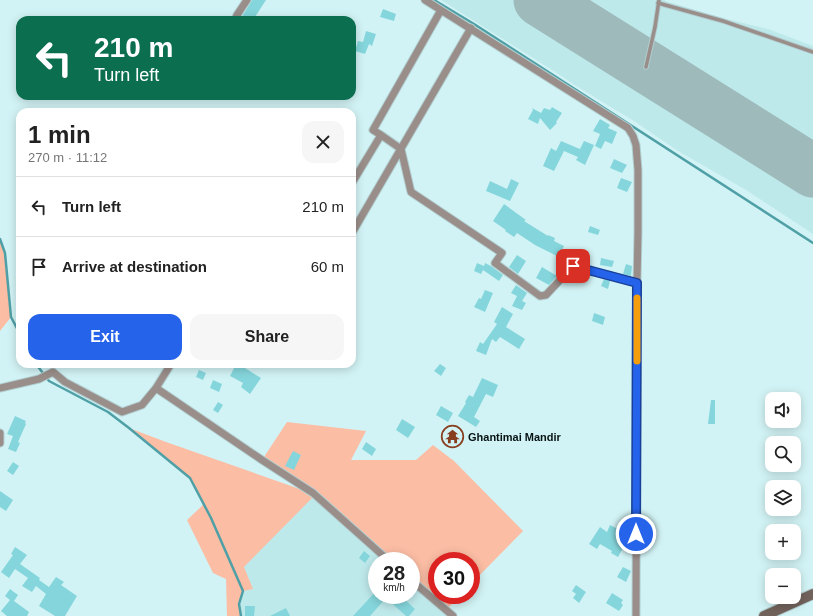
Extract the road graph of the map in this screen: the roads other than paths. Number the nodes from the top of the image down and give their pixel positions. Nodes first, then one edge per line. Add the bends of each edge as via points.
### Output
1 (247, 0) edge
2 (425, 0) edge
3 (659, 1) edge
4 (441, 10) junction
5 (237, 16) edge
6 (471, 28) junction
7 (813, 52) edge
8 (646, 67) dead end
9 (381, 135) junction
10 (401, 149) junction
11 (356, 176) edge
12 (356, 226) edge
13 (637, 283) junction
14 (168, 368) edge
15 (0, 388) edge
16 (156, 388) junction
17 (0, 433) edge
18 (0, 443) edge
19 (379, 552) edge
20 (420, 588) edge
21 (813, 594) edge
22 (453, 616) edge
23 (636, 616) edge
24 (764, 616) edge

1 - 5 street
2 - 4 street
3 - 7 lane
3 - 8 lane
4 - 6 street
4 - 9 street via 373,130
6 - 10 street
6 - 13 street via 628,128 636,145 638,170
9 - 10 street
9 - 11 street
10 - 12 street
10 - 13 street via 411,192 502,253 495,263 540,296 546,295 573,266
13 - 23 street
14 - 16 street
15 - 16 street via 40,379 53,372 65,382 122,412 142,405
16 - 19 street via 313,493
17 - 18 street
20 - 22 street
21 - 24 main road

